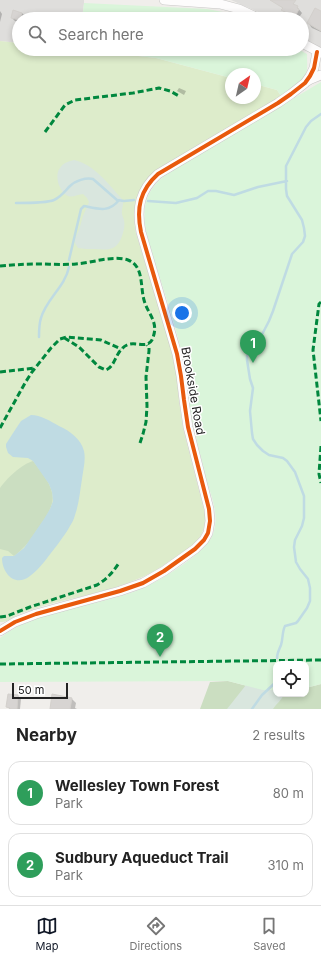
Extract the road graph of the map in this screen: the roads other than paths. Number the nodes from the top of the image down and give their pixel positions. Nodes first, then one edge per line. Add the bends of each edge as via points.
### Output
1 (164, 0) edge
2 (245, 12) edge
3 (309, 47) edge
4 (319, 52) edge
5 (321, 75) edge
6 (305, 83) junction
7 (0, 631) edge

1 - 2 street via 220,4
3 - 4 street
4 - 6 street, Brookside Road
5 - 6 street, Brookside Road
6 - 7 street, Brookside Road via 278,103 161,172 147,186 140,203 141,232 177,354 189,432 210,509 210,525 206,537 195,550 143,583 52,608 15,622

